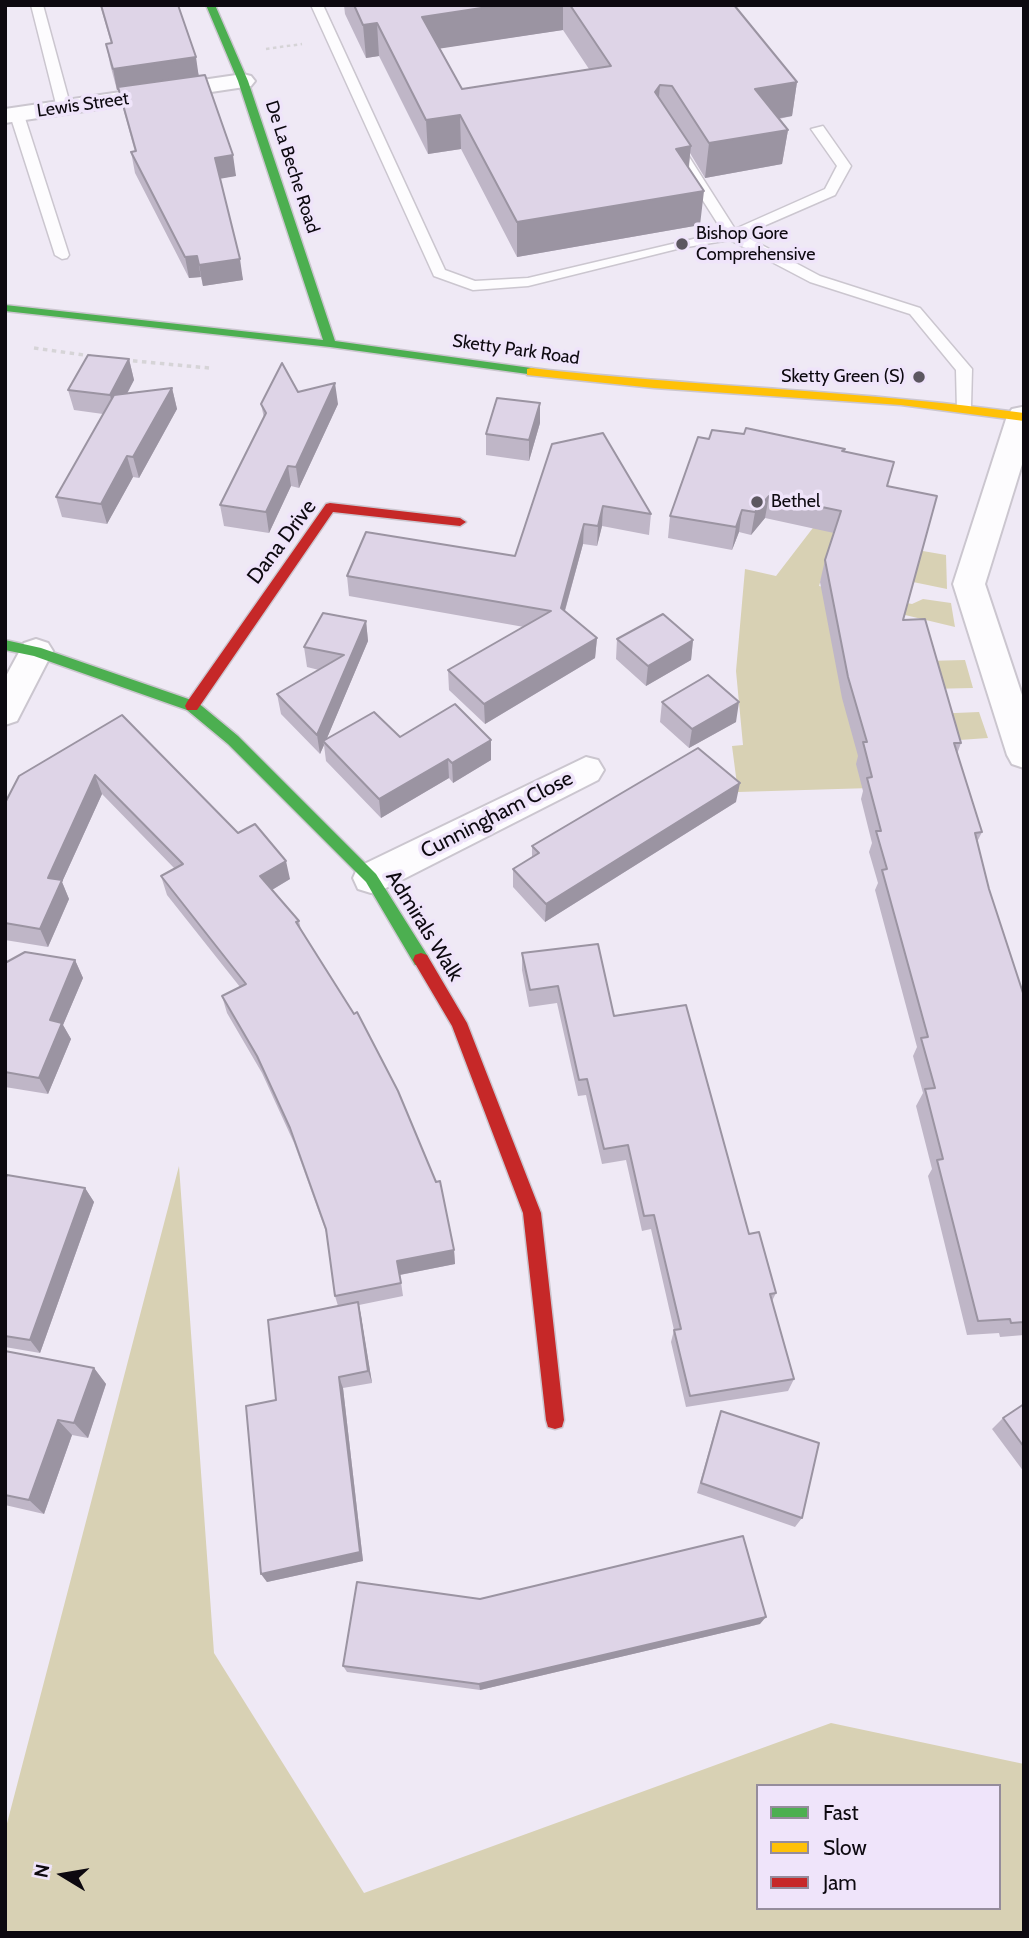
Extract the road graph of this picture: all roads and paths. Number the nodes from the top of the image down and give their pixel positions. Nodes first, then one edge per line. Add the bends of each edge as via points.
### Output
1 (37, 5) edge
2 (210, 5) edge
3 (317, 5) edge
4 (332, 40) junction
5 (232, 54) junction
6 (243, 81) junction
7 (64, 108) junction
8 (11, 115) edge
9 (818, 130) dead end
10 (669, 136) edge
11 (732, 235) junction
12 (62, 255) dead end
13 (5, 308) edge
14 (330, 344) junction
15 (963, 407) junction
16 (1023, 416) edge
17 (460, 522) dead end
18 (21, 648) edge
19 (191, 706) junction
20 (5, 712) edge
21 (1024, 755) edge
22 (586, 770) dead end
23 (371, 878) junction
24 (555, 1420) dead end

1 - 7 lane
2 - 5 street, De La Beche Road
3 - 4 lane
4 - 5 path
4 - 11 lane via 439,273 473,286 528,282
5 - 6 street, De La Beche Road
6 - 7 street, Lewis Street
6 - 14 street, De La Beche Road
7 - 8 street, Lewis Street
8 - 12 lane
9 - 11 lane via 844,166 830,192
10 - 11 lane
11 - 15 lane via 815,279 915,311 964,369
13 - 14 street, Sketty Park Road
14 - 15 street, Sketty Park Road via 599,381
15 - 16 street, Sketty Park Road
16 - 21 street via 969,584
17 - 19 street, Dana Drive via 330,508
18 - 19 street, Admirals Walk
18 - 20 street
19 - 23 street, Admirals Walk via 233,740
22 - 23 street, Cunningham Close
23 - 24 street, Admirals Walk via 459,1023 532,1213

